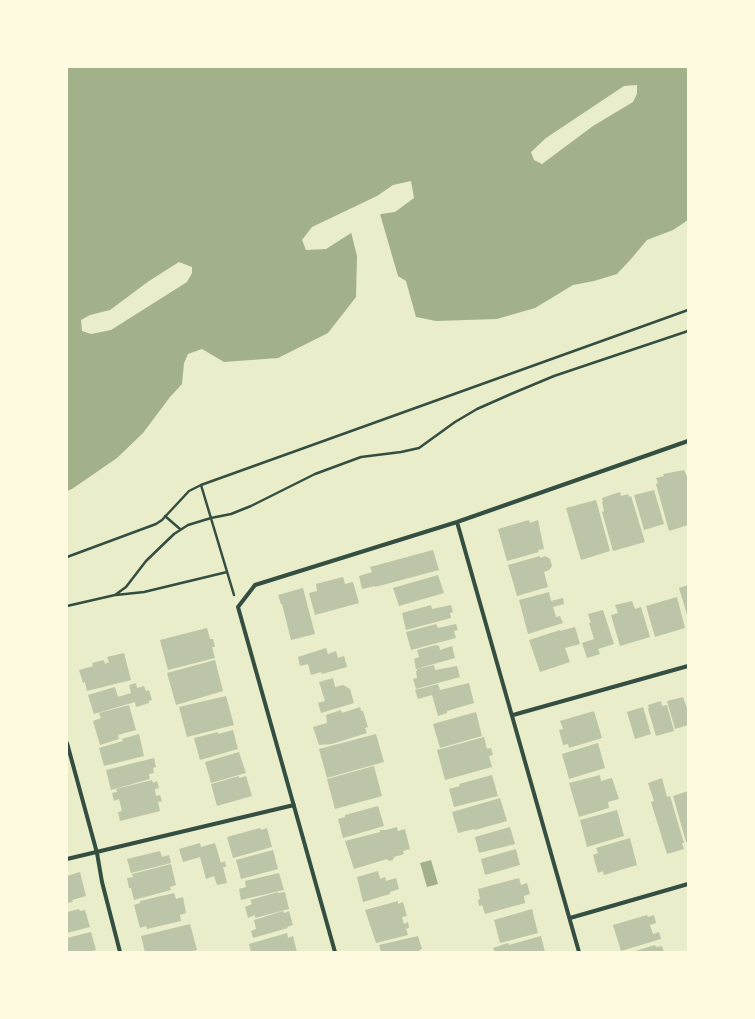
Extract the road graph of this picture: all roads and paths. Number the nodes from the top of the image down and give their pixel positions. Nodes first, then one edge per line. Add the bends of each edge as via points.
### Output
1 (688, 310) edge
2 (688, 331) edge
3 (688, 441) edge
4 (201, 485) junction
5 (165, 516) junction
6 (211, 518) junction
7 (457, 522) junction
8 (180, 529) junction
9 (67, 558) edge
10 (227, 572) junction
11 (115, 595) junction
12 (67, 606) edge
13 (238, 607) junction
14 (688, 666) edge
15 (513, 715) junction
16 (67, 743) edge
17 (294, 805) junction
18 (97, 853) junction
19 (67, 859) edge
20 (688, 884) edge
21 (570, 918) junction
22 (120, 952) edge
23 (335, 952) edge
24 (580, 952) edge

1 - 4 path
2 - 6 path via 554,376 511,394 454,422 419,448 361,457 315,474 251,506
3 - 7 street
4 - 5 path via 189,491
4 - 6 path
5 - 8 path
5 - 9 path via 156,524
6 - 8 path
6 - 10 path
7 - 13 street via 255,585
7 - 15 street
8 - 11 path via 146,561 126,587
10 - 11 path via 144,592
10 - 13 path
11 - 12 path
13 - 17 street
14 - 15 street
15 - 21 street
16 - 18 street
17 - 18 street
17 - 23 street
18 - 19 street
18 - 22 street
20 - 21 street
21 - 24 street

